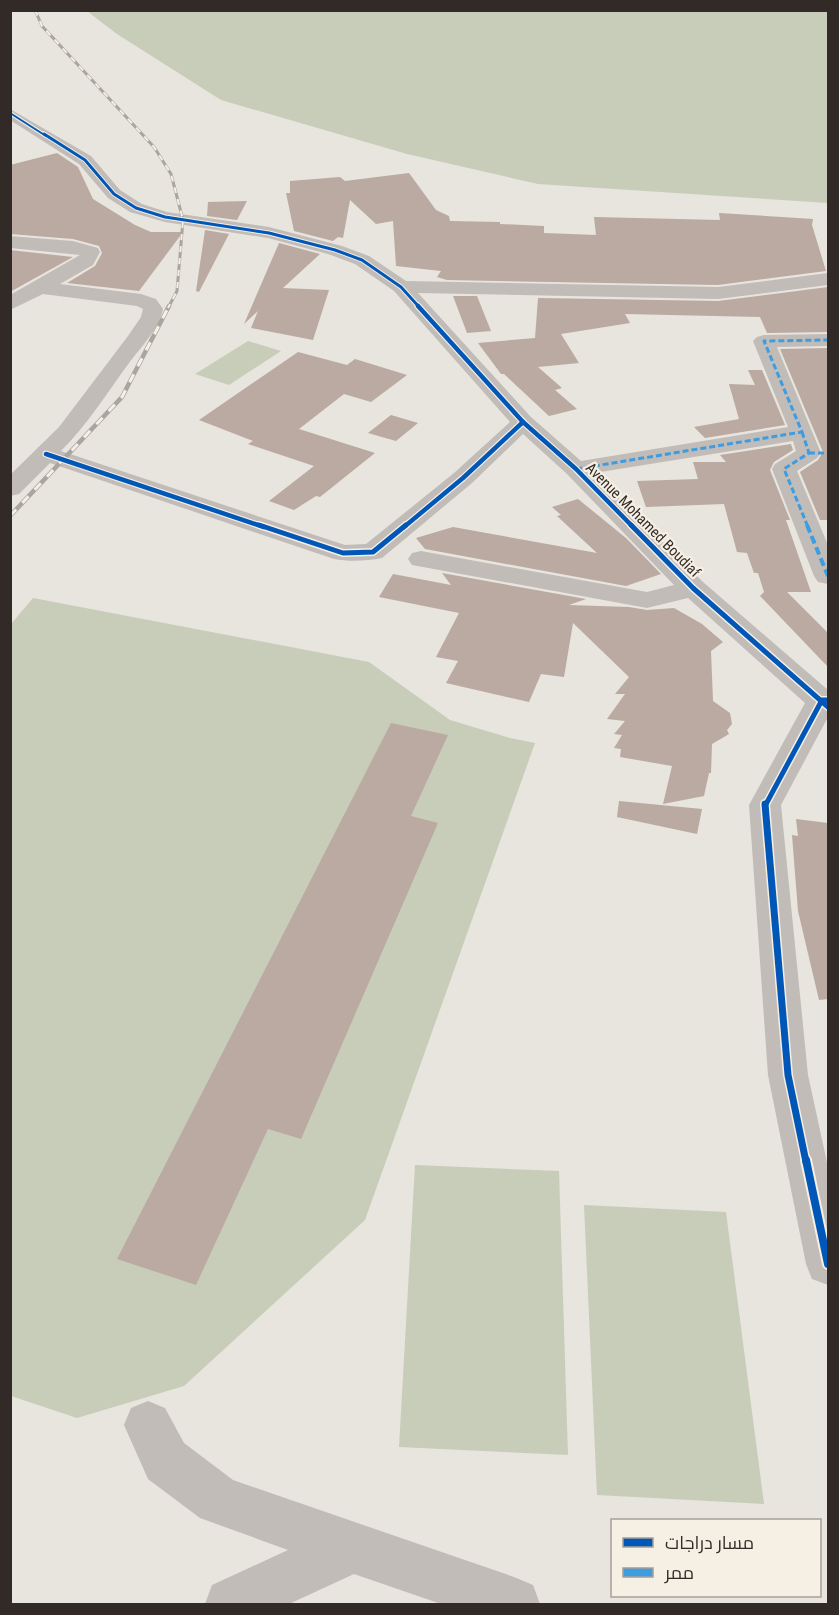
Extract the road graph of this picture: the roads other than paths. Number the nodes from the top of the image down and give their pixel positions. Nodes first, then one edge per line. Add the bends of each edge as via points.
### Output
1 (10, 113) edge
2 (10, 243) edge
3 (828, 279) edge
4 (38, 287) junction
5 (401, 287) junction
6 (10, 304) edge
7 (828, 340) edge
8 (523, 422) junction
9 (813, 446) edge
10 (531, 452) junction
11 (46, 454) junction
12 (576, 469) junction
13 (462, 478) junction
14 (10, 489) edge
15 (421, 559) dead end
16 (828, 576) edge
17 (693, 588) junction
18 (826, 702) edge
19 (828, 1264) edge
20 (147, 1425) dead end
21 (352, 1548) junction
22 (231, 1605) edge
23 (514, 1605) edge

1 - 5 street, Avenue Mohamed Boudiaf via 85,160 114,194 136,208 183,220 269,233 335,250 362,260
2 - 4 street via 91,252 86,261
3 - 5 street via 718,293
4 - 6 street
4 - 11 street via 141,300 153,309 135,340 67,432
5 - 8 street, Avenue Mohamed Boudiaf
7 - 9 street via 765,341
8 - 10 street, Avenue Mohamed Boudiaf
8 - 13 street
9 - 12 street
9 - 16 street via 783,469
10 - 12 street, Avenue Mohamed Boudiaf
10 - 13 street
11 - 13 street via 343,553 373,552
11 - 14 street
12 - 17 street, Avenue Mohamed Boudiaf
15 - 17 street via 647,600
17 - 18 street, Avenue Mohamed Boudiaf
18 - 19 street via 765,805 788,1075
20 - 21 street via 166,1461 218,1500
21 - 22 street
21 - 23 street

